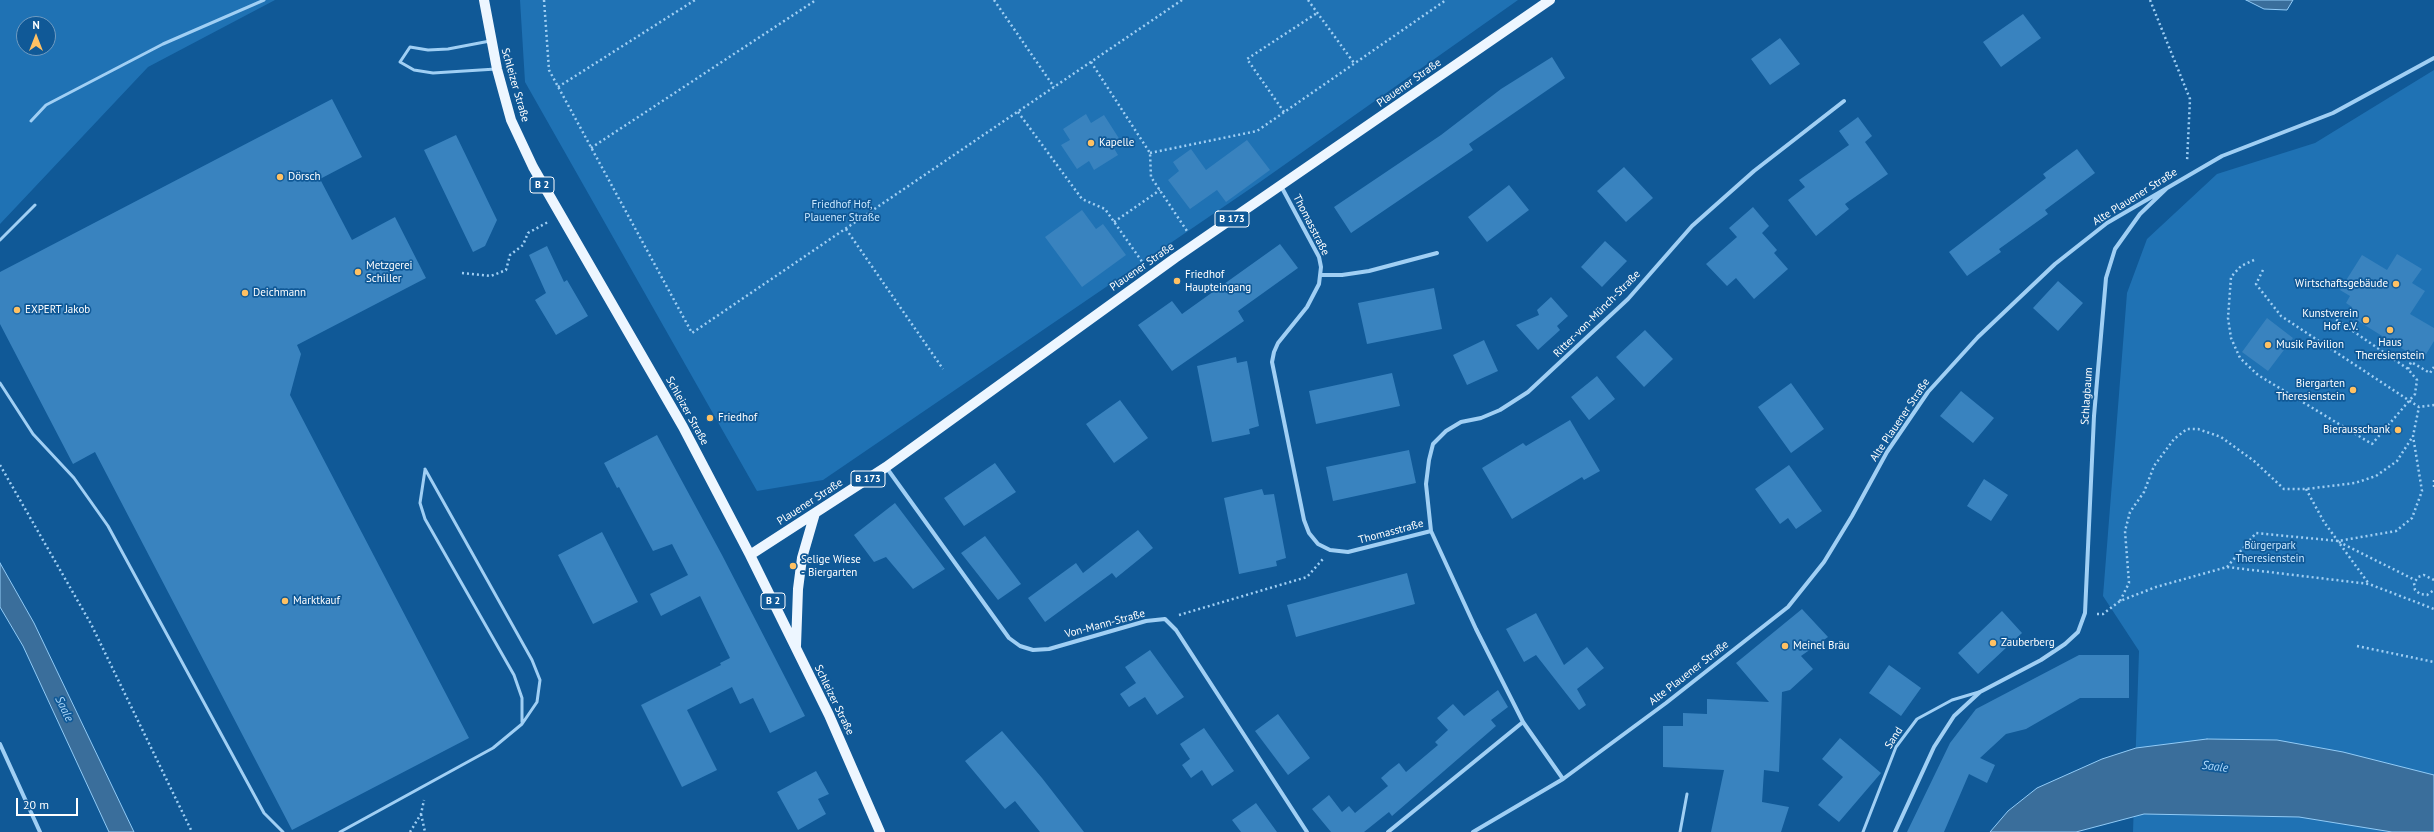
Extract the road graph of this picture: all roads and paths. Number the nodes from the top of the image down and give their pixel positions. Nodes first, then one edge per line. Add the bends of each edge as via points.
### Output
1 (264, 0) edge
2 (484, 0) edge
3 (544, 0) edge
4 (695, 0) edge
5 (816, 0) edge
6 (994, 0) edge
7 (1182, 0) edge
8 (1308, 0) edge
9 (1446, 0) edge
10 (1550, 0) edge
11 (2150, 0) edge
12 (1317, 13) junction
13 (490, 41) junction
14 (2434, 58) edge
15 (1091, 62) junction
16 (1354, 64) junction
17 (497, 69) junction
18 (558, 87) junction
19 (1054, 88) junction
20 (1844, 101) dead end
21 (1018, 112) junction
22 (1284, 112) junction
23 (31, 121) dead end
24 (591, 148) junction
25 (1150, 153) junction
26 (2186, 176) junction
27 (2172, 183) junction
28 (1280, 186) junction
29 (1160, 190) junction
30 (35, 205) dead end
31 (561, 216) junction
32 (1114, 222) junction
33 (846, 229) junction
34 (0, 240) edge
35 (1196, 244) junction
36 (1437, 253) dead end
37 (2254, 260) dead end
38 (2263, 270) dead end
39 (462, 274) dead end
40 (1152, 274) junction
41 (1321, 274) junction
42 (2334, 318) dead end
43 (2434, 367) edge
44 (943, 369) dead end
45 (2408, 369) junction
46 (0, 383) edge
47 (2410, 400) junction
48 (2434, 405) edge
49 (2419, 407) junction
50 (2413, 436) junction
51 (0, 465) edge
52 (886, 467) junction
53 (2434, 480) edge
54 (2306, 489) junction
55 (2434, 489) edge
56 (815, 513) junction
57 (1431, 531) junction
58 (2338, 541) junction
59 (1330, 550) junction
60 (750, 555) junction
61 (2227, 567) junction
62 (2416, 580) junction
63 (2434, 580) edge
64 (2369, 584) junction
65 (2434, 590) edge
66 (2120, 601) junction
67 (2434, 609) edge
68 (2085, 613) junction
69 (1165, 619) junction
70 (2078, 632) joint
71 (2357, 646) dead end
72 (796, 648) junction
73 (2434, 662) edge
74 (1980, 692) junction
75 (1523, 722) junction
76 (522, 724) junction
77 (0, 744) edge
78 (1563, 779) junction
79 (426, 785) junction
80 (1687, 794) dead end
81 (421, 814) junction
82 (40, 832) edge
83 (192, 832) edge
84 (283, 832) edge
85 (340, 832) edge
86 (410, 832) edge
87 (425, 832) edge
88 (880, 832) edge
89 (1306, 832) edge
90 (1388, 832) edge
91 (1473, 832) edge
92 (1680, 832) edge
93 (1863, 832) edge
94 (1895, 832) edge

1 - 23 lane via 163,44 46,105
2 - 13 main road, Schleizer Straße / B 2
3 - 18 path via 548,70
4 - 18 path
5 - 24 path
6 - 19 path
7 - 15 path
8 - 12 path
9 - 16 path
10 - 28 main road, Plauener Straße / B 173
11 - 26 path via 2190,99
12 - 16 path
12 - 22 path via 1247,59
13 - 17 main road, Schleizer Straße / B 2
13 - 17 lane via 448,49 428,50 410,47 400,62 414,70 433,73
14 - 26 street, Alte Plauener Straße via 2333,113 2222,156
15 - 19 path
15 - 25 path
16 - 22 path
17 - 31 main road, Schleizer Straße / B 2 via 512,120 532,167
18 - 24 path
19 - 21 path
20 - 57 street, Ritter-von-Münch-Straße via 1754,171 1692,226 1628,299 1528,392 1500,410 1481,418 1461,422 1446,431 1433,444 1428,460 1426,484
21 - 32 path via 1082,200 1105,209
21 - 33 path
22 - 25 path via 1257,131
24 - 33 path via 692,333
25 - 29 path via 1151,177
26 - 27 street, Alte Plauener Straße
27 - 68 street, Schlagbaum via 2140,214 2115,250 2106,278 2094,416
27 - 78 street, Alte Plauener Straße via 2107,223 2054,264 1978,336 1928,392 1887,452 1824,562 1788,607 1666,703
28 - 35 main road, Plauener Straße / B 173
28 - 41 street, Thomasstraße via 1319,257
29 - 32 path
29 - 35 path
30 - 34 lane
31 - 39 path via 528,233 523,245 510,255 506,270 491,276
31 - 60 main road, Schleizer Straße / B 2 via 683,427
32 - 40 path
33 - 44 path
35 - 40 main road, Plauener Straße / B 173
36 - 41 street via 1369,271 1342,275
37 - 47 path via 2241,266 2231,277 2228,318 2231,338 2240,358 2258,375 2372,444
38 - 47 path via 2256,284 2282,316
40 - 52 main road, Plauener Straße / B 173
41 - 59 street, Thomasstraße via 1319,284 1307,307 1278,343 1272,362 1304,520 1309,534 1318,544
42 - 45 path
43 - 45 path via 2430,373 2411,362
45 - 47 path via 2417,380 2415,394
46 - 84 lane via 33,434 74,478 108,526 264,813
47 - 49 path
48 - 49 path
49 - 50 path
50 - 54 path via 2397,460 2376,476 2354,483
50 - 58 path via 2422,491 2412,518 2396,531
51 - 83 path via 91,624
52 - 56 main road, Plauener Straße / B 173
52 - 69 street, Von-Mann-Straße via 1010,638 1020,646 1033,650 1049,649 1146,621
53 - 55 path
54 - 58 path
54 - 66 path via 2284,489 2254,461 2221,437 2198,429 2187,429 2174,439 2154,466 2144,492 2130,512 2125,531 2129,583
56 - 60 main road, Plauener Straße / B 173
56 - 72 main road via 802,558
57 - 59 street, Thomasstraße via 1348,552
57 - 75 street, Thomasstraße
58 - 61 path via 2256,533
58 - 62 path
58 - 64 path
59 - 69 path via 1307,577
60 - 72 main road, Schleizer Straße / B 2
61 - 64 path
61 - 66 path via 2156,587
62 - 63 path via 2424,575
62 - 65 path via 2414,587 2420,594 2427,596
64 - 67 path
66 - 68 path via 2103,614
68 - 70 street, Schlagbaum
69 - 89 street via 1176,630
70 - 74 street, Sand via 2041,660
71 - 73 path
72 - 88 main road, Schleizer Straße / B 2 via 855,771
74 - 93 lane, Sand via 1952,700 1917,719 1896,746
74 - 94 street, Sand via 1954,716 1934,746
75 - 78 street, Thomasstraße
75 - 90 street
76 - 76 lane via 522,698 514,675 425,519 420,503 425,469 532,660 540,680 537,702
76 - 79 lane via 493,748
77 - 82 street
78 - 91 street, Alte Plauener Straße
79 - 81 path
79 - 85 lane
80 - 92 lane
81 - 86 path
81 - 87 path

